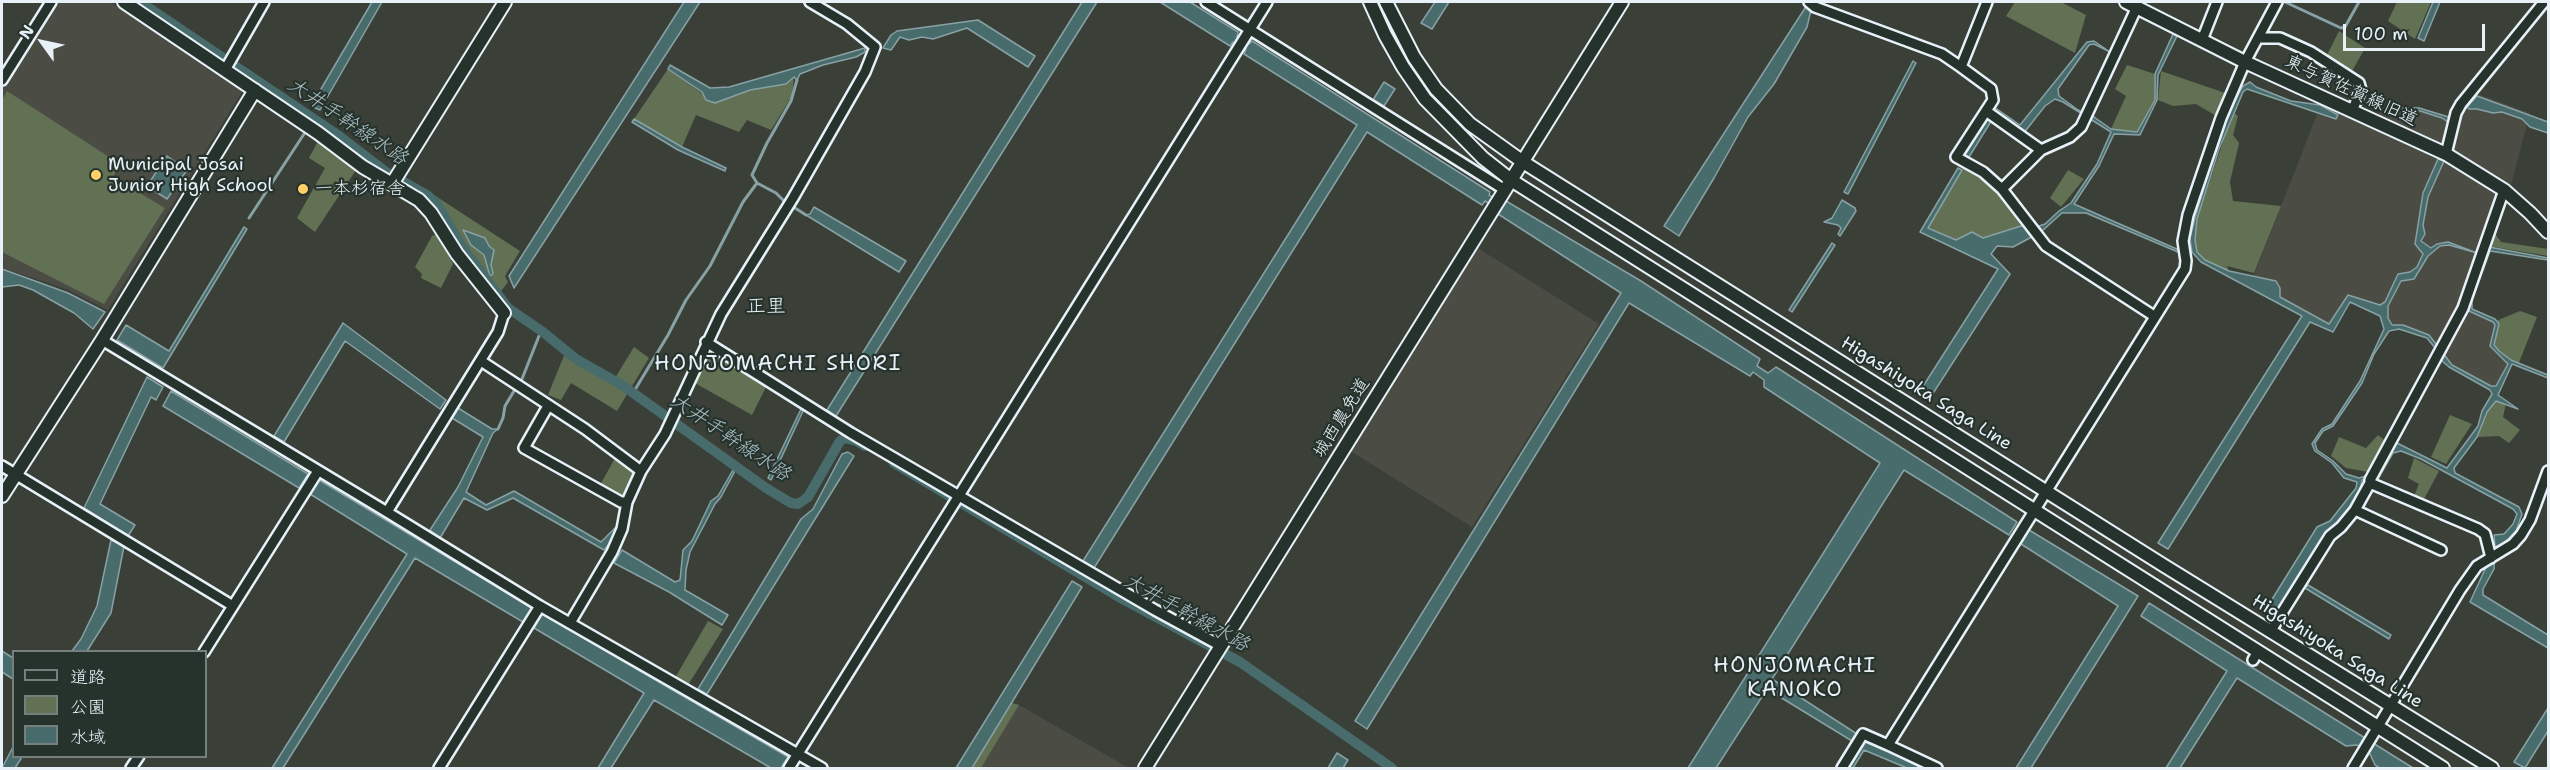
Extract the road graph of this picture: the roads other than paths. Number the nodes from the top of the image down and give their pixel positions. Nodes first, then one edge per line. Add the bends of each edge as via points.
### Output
1 (51, 2) edge
2 (124, 2) edge
3 (264, 2) edge
4 (505, 2) edge
5 (810, 2) edge
6 (1206, 2) edge
7 (1267, 2) edge
8 (1370, 2) edge
9 (1386, 2) edge
10 (1622, 2) edge
11 (1987, 2) edge
12 (2217, 2) edge
13 (2277, 2) edge
14 (2544, 2) edge
15 (1812, 4) edge
16 (2132, 4) edge
17 (1250, 29) junction
18 (2258, 38) junction
19 (2202, 40) junction
20 (2245, 62) junction
21 (1961, 67) junction
22 (226, 68) junction
23 (2, 80) edge
24 (255, 90) junction
25 (2352, 111) junction
26 (1990, 114) junction
27 (2041, 150) junction
28 (2446, 154) junction
29 (1523, 162) junction
30 (395, 180) junction
31 (2002, 189) junction
32 (2504, 190) junction
33 (1502, 195) junction
34 (2548, 232) edge
35 (504, 313) joint
36 (2154, 316) junction
37 (102, 340) junction
38 (706, 342) junction
39 (481, 361) junction
40 (548, 406) junction
41 (851, 433) junction
42 (850, 445) dead end
43 (2, 466) edge
44 (318, 471) junction
45 (641, 471) junction
46 (2548, 471) edge
47 (15, 475) junction
48 (2371, 479) junction
49 (2046, 491) junction
50 (959, 494) junction
51 (2, 496) edge
52 (627, 502) junction
53 (2355, 510) junction
54 (2034, 511) junction
55 (387, 512) junction
56 (2441, 550) dead end
57 (2491, 558) junction
58 (233, 606) junction
59 (540, 606) junction
60 (570, 623) junction
61 (2270, 632) junction
62 (205, 650) edge
63 (1218, 651) junction
64 (2392, 706) junction
65 (2379, 728) junction
66 (1888, 745) junction
67 (797, 754) junction
68 (439, 768) edge
69 (789, 768) edge
70 (822, 768) edge
71 (1145, 768) edge
72 (1842, 768) edge
73 (1937, 768) edge
74 (2353, 768) edge
75 (2443, 768) edge
76 (2492, 768) edge

1 - 23 street
2 - 22 main road
3 - 22 street
4 - 30 main road
5 - 38 street via 875,47 865,72
6 - 17 street
7 - 17 street
8 - 33 main road via 1398,59 1425,99 1483,158
9 - 29 main road, Higashiyoka Saga Line via 1414,57 1436,89 1470,124
10 - 29 main road, 城西農免道
11 - 21 street
12 - 19 street
13 - 18 street
14 - 28 street via 2461,104
15 - 21 street via 1942,54
16 - 19 main road, 東与賀佐賀線旧道
16 - 27 street via 2081,127 2070,137
17 - 33 street
17 - 50 street
18 - 20 street
18 - 25 street via 2290,42 2359,83 2361,90
19 - 20 main road, 東与賀佐賀線旧道
20 - 25 main road, 東与賀佐賀線旧道
20 - 36 street via 2188,215 2183,241 2185,269
21 - 26 street via 1991,90
22 - 24 main road
24 - 30 main road
24 - 37 main road
25 - 28 main road, 東与賀佐賀線旧道
26 - 27 street
26 - 31 street via 1956,157 1983,171
27 - 31 street
28 - 32 main road, 東与賀佐賀線旧道
29 - 33 main road, 城西農免道
29 - 49 main road, Higashiyoka Saga Line
30 - 35 main road via 431,213 457,254
31 - 36 street via 2036,236 2064,260
32 - 34 main road, 東与賀佐賀線旧道
32 - 48 street via 2463,308
33 - 54 main road
33 - 63 main road, 城西農免道
35 - 39 street
36 - 49 street
37 - 44 street
37 - 47 main road
38 - 41 street
38 - 45 street via 671,420
39 - 40 street
39 - 55 street
40 - 45 street
40 - 52 street via 524,448
41 - 42 street
41 - 50 street
43 - 47 street
44 - 55 street
44 - 58 street
45 - 52 street
46 - 57 street via 2521,535
47 - 51 main road
47 - 58 street
48 - 53 street
48 - 57 street via 2486,534
49 - 54 street
49 - 61 main road, Higashiyoka Saga Line
50 - 63 street
50 - 67 street
52 - 60 street via 612,552
53 - 56 street
53 - 61 street via 2330,536
54 - 65 main road via 2255,656
54 - 66 street
55 - 59 street
57 - 64 street via 2478,566 2460,590
58 - 62 street
59 - 60 street
59 - 68 street
60 - 67 street
61 - 64 main road, Higashiyoka Saga Line
63 - 71 main road, 城西農免道
64 - 65 street
64 - 76 main road, Higashiyoka Saga Line
65 - 74 street
65 - 75 main road
66 - 72 street via 1863,734
66 - 73 street
67 - 69 street
67 - 70 street

